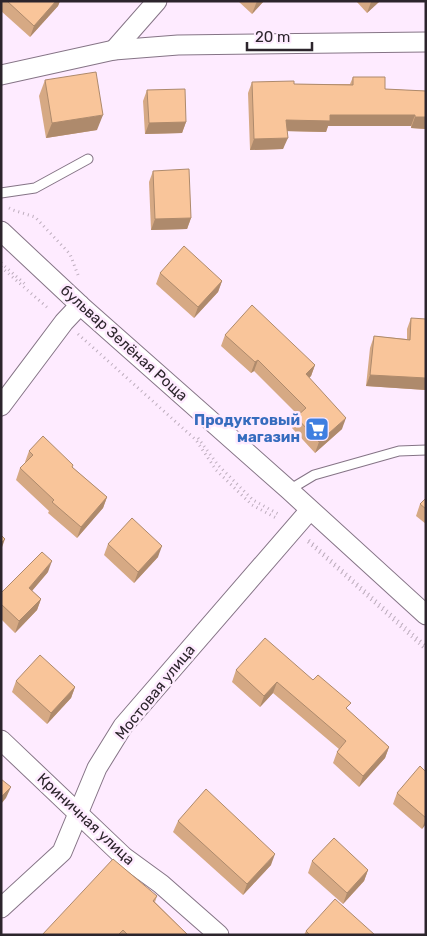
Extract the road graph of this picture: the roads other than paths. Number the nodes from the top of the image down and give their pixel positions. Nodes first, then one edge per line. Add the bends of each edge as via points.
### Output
1 (157, 1) edge
2 (426, 42) edge
3 (114, 50) junction
4 (1, 75) edge
5 (88, 159) dead end
6 (1, 193) edge
7 (1, 231) edge
8 (80, 305) junction
9 (1, 406) edge
10 (426, 450) edge
11 (289, 490) junction
12 (310, 510) junction
13 (426, 615) edge
14 (1, 740) edge
15 (79, 813) junction
16 (1, 908) edge
17 (219, 935) edge

1 - 3 street
2 - 3 street via 178,45
3 - 4 street
5 - 6 lane via 35,188
7 - 8 street, бульвар Зелёная Роща
8 - 9 street
8 - 11 street, бульвар Зелёная Роща
10 - 11 lane via 399,450 314,475
11 - 12 street, бульвар Зелёная Роща
12 - 13 street, бульвар Зелёная Роща
12 - 15 street, Мостовая улица via 123,726 97,768
14 - 15 street, Криничная улица
15 - 16 street, Мостовая улица via 62,852
15 - 17 street, Криничная улица via 124,857 161,884

